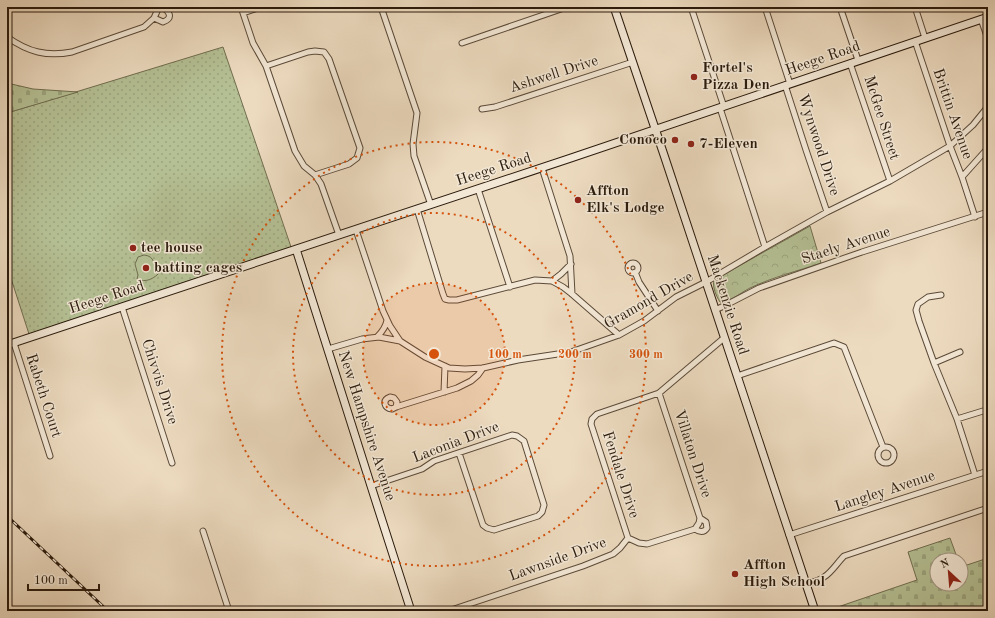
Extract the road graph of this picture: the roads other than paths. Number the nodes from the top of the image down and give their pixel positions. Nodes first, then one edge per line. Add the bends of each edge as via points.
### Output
1 (160, 7) edge
2 (241, 7) edge
3 (261, 7) edge
4 (381, 7) edge
5 (567, 7) edge
6 (614, 7) edge
7 (691, 7) edge
8 (765, 7) edge
9 (840, 7) edge
10 (915, 7) edge
11 (243, 13) junction
12 (154, 18) junction
13 (984, 18) edge
14 (7, 37) edge
15 (925, 38) junction
16 (988, 39) edge
17 (915, 41) junction
18 (462, 43) dead end
19 (858, 60) junction
20 (633, 62) junction
21 (850, 63) junction
22 (266, 66) junction
23 (788, 85) junction
24 (988, 104) edge
25 (722, 107) junction
26 (482, 109) dead end
27 (655, 129) junction
28 (950, 146) junction
29 (988, 148) edge
30 (542, 168) junction
31 (315, 175) junction
32 (962, 177) junction
33 (890, 181) junction
34 (478, 189) junction
35 (431, 205) junction
36 (417, 210) junction
37 (828, 212) junction
38 (988, 212) edge
39 (975, 217) junction
40 (356, 230) junction
41 (339, 235) junction
42 (765, 247) junction
43 (296, 249) junction
44 (570, 264) junction
45 (635, 272) dead end
46 (552, 281) junction
47 (706, 282) junction
48 (510, 286) junction
49 (572, 294) junction
50 (942, 295) dead end
51 (122, 307) junction
52 (715, 310) junction
53 (658, 311) junction
54 (387, 319) junction
55 (619, 335) junction
56 (377, 337) junction
57 (724, 338) junction
58 (400, 341) junction
59 (10, 344) edge
60 (328, 349) junction
61 (960, 352) dead end
62 (934, 363) junction
63 (445, 366) junction
64 (483, 368) junction
65 (737, 376) junction
66 (444, 392) junction
67 (659, 393) junction
68 (396, 407) dead end
69 (983, 411) dead end
70 (957, 419) junction
71 (883, 447) dead end
72 (459, 453) junction
73 (50, 456) dead end
74 (172, 463) dead end
75 (988, 471) edge
76 (975, 475) junction
77 (371, 486) junction
78 (988, 508) edge
79 (700, 520) junction
80 (695, 529) junction
81 (203, 531) dead end
82 (789, 535) junction
83 (628, 538) junction
84 (806, 584) junction
85 (229, 611) edge
86 (411, 611) edge
87 (448, 611) edge
88 (815, 611) edge

1 - 12 street
1 - 12 street via 169,12 169,18 163,22
2 - 11 street
3 - 11 street
4 - 35 street via 417,113 414,156
5 - 18 street
6 - 20 street, Mackenzie Road
7 - 25 street
8 - 23 street, Wynwood Drive
9 - 19 street
10 - 15 street
11 - 22 street via 253,43
12 - 14 street via 140,29 72,52 48,54 30,50
13 - 15 street, Heege Road
13 - 16 street
15 - 17 street, Heege Road
17 - 19 street, Heege Road
17 - 28 street, Brittin Avenue
19 - 21 street, Heege Road
20 - 26 street, Ashwell Drive via 495,108
20 - 27 street, Mackenzie Road
21 - 23 street, Heege Road
21 - 33 street, McGee Street
22 - 31 street via 295,150 304,166
22 - 31 street via 315,51 324,52 329,59 360,148 357,158 349,164
23 - 25 street, Heege Road
23 - 37 street, Wynwood Drive
24 - 28 street, Gramond Drive via 973,125
25 - 27 street, Heege Road
25 - 42 street
27 - 30 street, Heege Road
27 - 47 street, Mackenzie Road
28 - 32 street, Brittin Avenue
28 - 33 street, Gramond Drive
29 - 32 street
30 - 34 street, Heege Road
30 - 44 street via 570,256
31 - 41 street via 321,184
32 - 39 street, Brittin Avenue
33 - 37 street, Gramond Drive
34 - 35 street, Heege Road
34 - 48 street
35 - 36 street, Heege Road
36 - 40 street, Heege Road
36 - 48 street via 445,299 457,300
37 - 42 street, Gramond Drive
38 - 39 street, Staely Avenue
39 - 52 street, Staely Avenue via 862,252 759,288
40 - 41 street, Heege Road
40 - 54 street
41 - 43 street, Heege Road
42 - 47 street, Gramond Drive
43 - 51 street, Heege Road
43 - 60 street, New Hampshire Avenue
44 - 46 street
44 - 49 street
45 - 53 street
46 - 48 street via 535,280
46 - 49 street
47 - 52 street, Mackenzie Road
47 - 53 street, Gramond Drive via 676,297
49 - 55 street
50 - 62 street via 928,297 918,304 916,310
51 - 59 street, Heege Road
51 - 74 street, Chivvis Drive
52 - 57 street, Mackenzie Road
53 - 55 street, Gramond Drive
54 - 56 street via 382,333
54 - 58 street
55 - 64 street, Gramond Drive via 571,352
56 - 58 street, Gramond Drive
56 - 60 street, Gramond Drive via 362,338
57 - 65 street, Mackenzie Road
57 - 67 street
58 - 63 street, Gramond Drive
59 - 73 street, Rabeth Court
60 - 77 street, New Hampshire Avenue
61 - 62 street
62 - 70 street
63 - 64 street, Gramond Drive
63 - 66 street
64 - 66 street via 471,381
65 - 71 street via 834,343 844,346
65 - 82 street, Mackenzie Road
66 - 68 street
67 - 79 street, Villaton Drive
67 - 83 street, Fendale Drive via 597,414 592,419 591,424
69 - 70 street
70 - 76 street
72 - 72 street, Laconia Drive via 512,435 517,436 524,441 544,505 542,512 538,516 494,530 482,525
72 - 77 street, Laconia Drive
75 - 76 street, Langley Avenue
76 - 82 street, Langley Avenue
77 - 86 street, New Hampshire Avenue
78 - 84 street via 844,556 823,578
79 - 80 street
79 - 80 street, Lawnside Drive via 706,522 706,531
80 - 83 street, Lawnside Drive via 647,544
81 - 85 street
82 - 84 street, Mackenzie Road
83 - 87 street, Lawnside Drive via 613,554
84 - 88 street, Mackenzie Road

